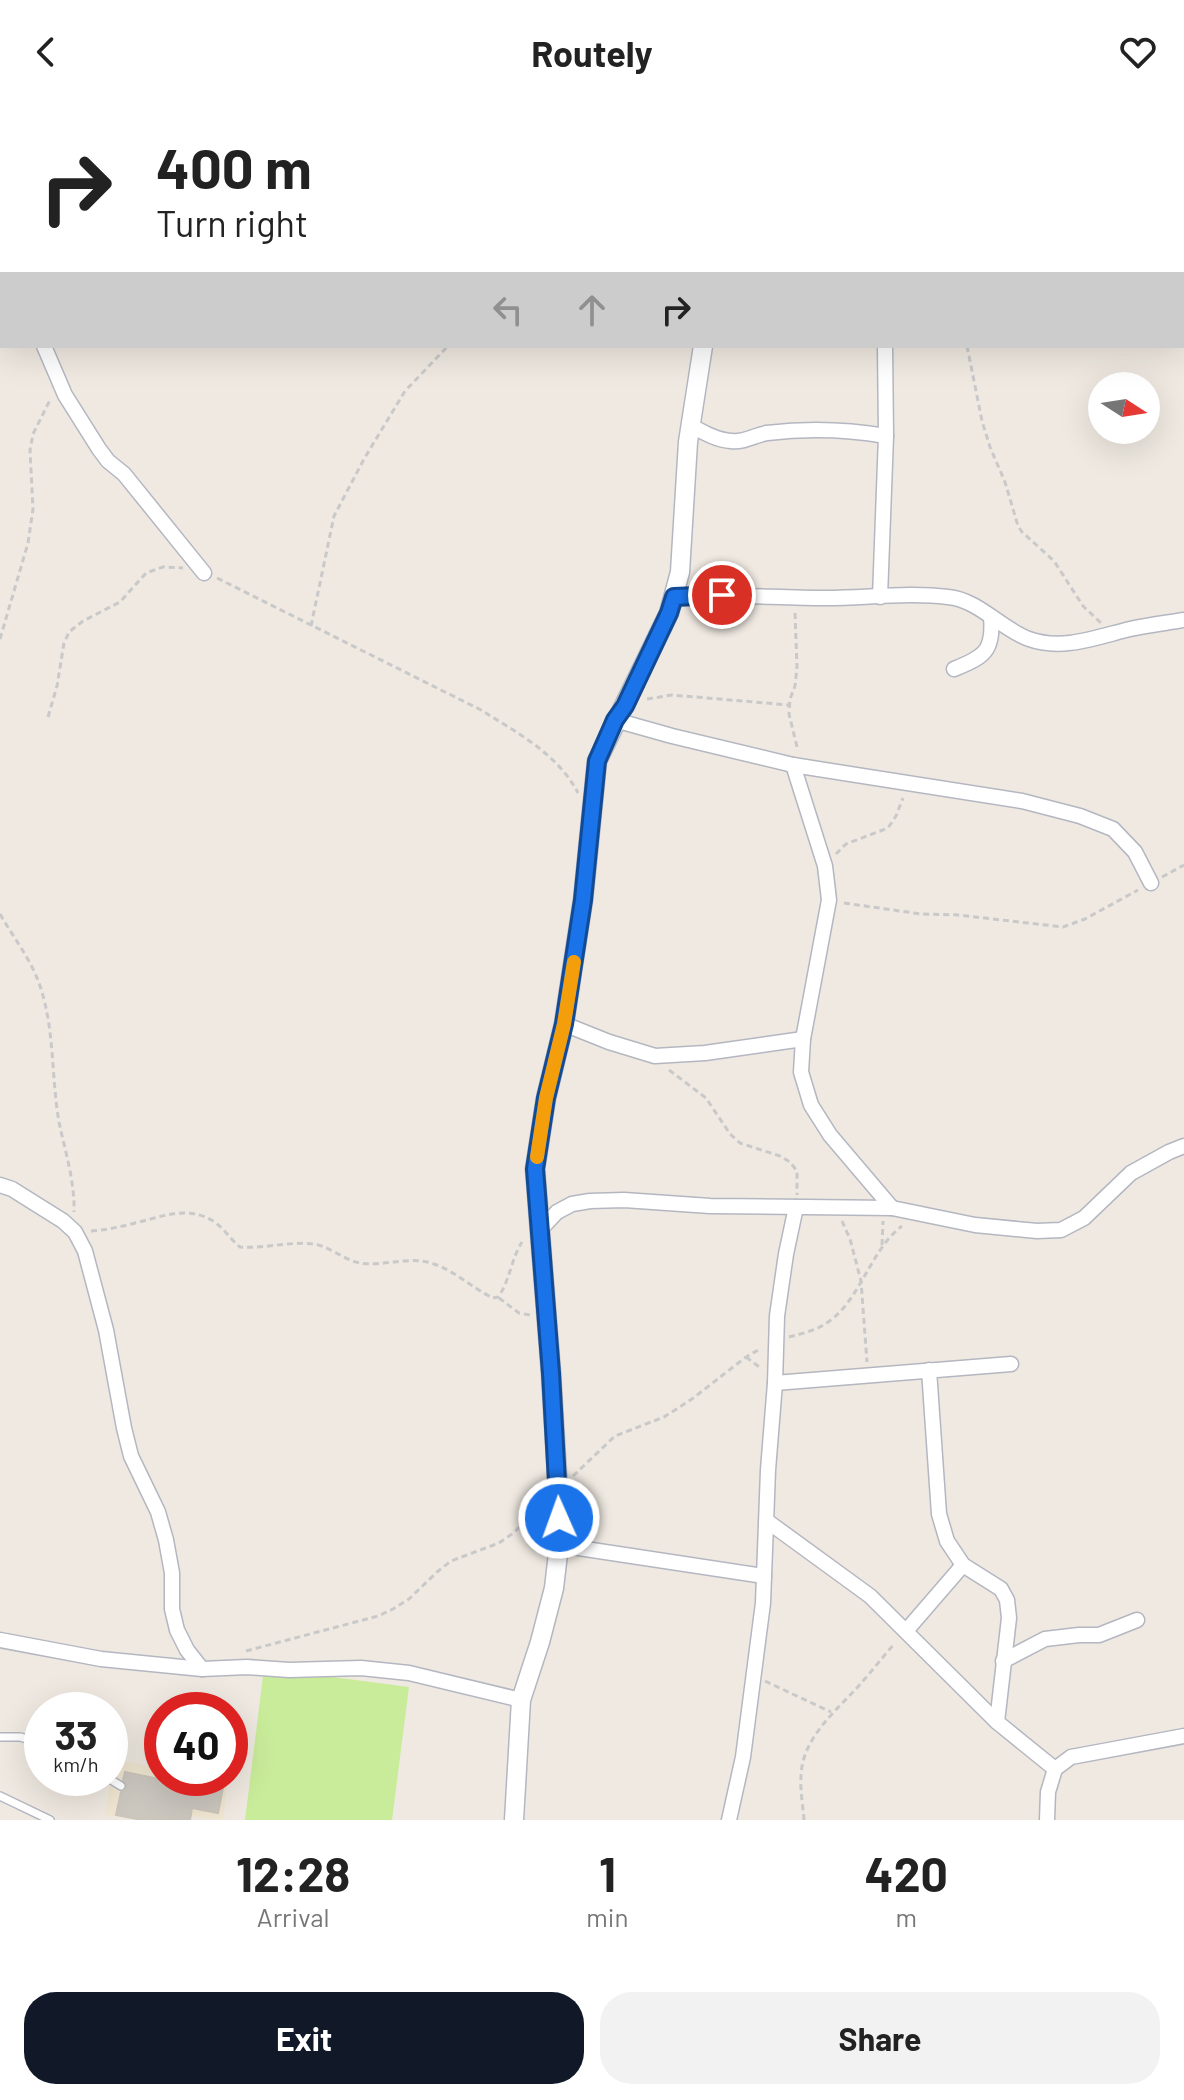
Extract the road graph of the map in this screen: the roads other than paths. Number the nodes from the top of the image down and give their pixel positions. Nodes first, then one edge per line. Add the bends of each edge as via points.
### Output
1 (45, 348) edge
2 (703, 348) edge
3 (885, 348) edge
4 (690, 425) junction
5 (886, 436) junction
6 (204, 573) road end
7 (674, 597) junction
8 (880, 597) junction
9 (991, 617) junction
10 (1184, 620) edge
11 (954, 669) dead end
12 (620, 713) junction
13 (798, 766) junction
14 (1151, 883) road end
15 (564, 1024) junction
16 (803, 1039) junction
17 (1184, 1146) edge
18 (0, 1185) edge
19 (796, 1207) junction
20 (888, 1208) junction
21 (539, 1231) junction
22 (1011, 1364) dead end
23 (929, 1370) junction
24 (775, 1383) junction
25 (767, 1521) junction
26 (559, 1545) junction
27 (963, 1565) junction
28 (764, 1576) junction
29 (1137, 1620) dead end
30 (906, 1631) junction
31 (0, 1640) edge
32 (1003, 1661) junction
33 (202, 1669) junction
34 (521, 1700) junction
35 (997, 1722) junction
36 (1184, 1736) edge
37 (0, 1737) edge
38 (24, 1738) edge
39 (1055, 1769) junction
40 (0, 1796) edge
41 (50, 1820) edge
42 (514, 1820) edge
43 (729, 1820) edge
44 (1047, 1820) edge

1 - 6 street via 59,384 99,449
2 - 4 street
3 - 5 street
4 - 5 street via 730,441 833,428
4 - 7 street via 683,547
5 - 8 street
7 - 8 street
7 - 12 street
8 - 9 street via 953,597
9 - 10 street via 1026,638 1069,643
9 - 11 street via 986,651
12 - 13 street via 672,736
12 - 15 street via 597,761
13 - 14 street via 1022,801 1080,816 1113,829 1135,852
13 - 16 street via 829,900
15 - 16 street via 655,1056
15 - 21 street via 535,1169
16 - 20 street via 801,1072 811,1105
17 - 20 street via 1131,1173 1084,1218 1061,1230 975,1225
18 - 33 street via 44,1207 72,1229 85,1251 131,1456 166,1540 177,1630
19 - 20 street
19 - 21 street via 590,1201 557,1212
19 - 24 street via 777,1316
21 - 26 street
22 - 23 street
23 - 24 street
23 - 27 street via 939,1514 947,1541
24 - 25 street
25 - 28 street
25 - 30 street via 870,1596
26 - 28 street
26 - 34 street via 554,1588
27 - 30 street
27 - 32 street via 1001,1589 1007,1600
28 - 43 street via 755,1676
29 - 32 street via 1099,1635 1045,1639
30 - 35 street
31 - 33 street via 101,1659
32 - 35 street
33 - 34 street via 361,1668 409,1673
34 - 42 street
35 - 39 street
36 - 39 street via 1071,1757
37 - 38 lane
39 - 44 street
40 - 41 lane

